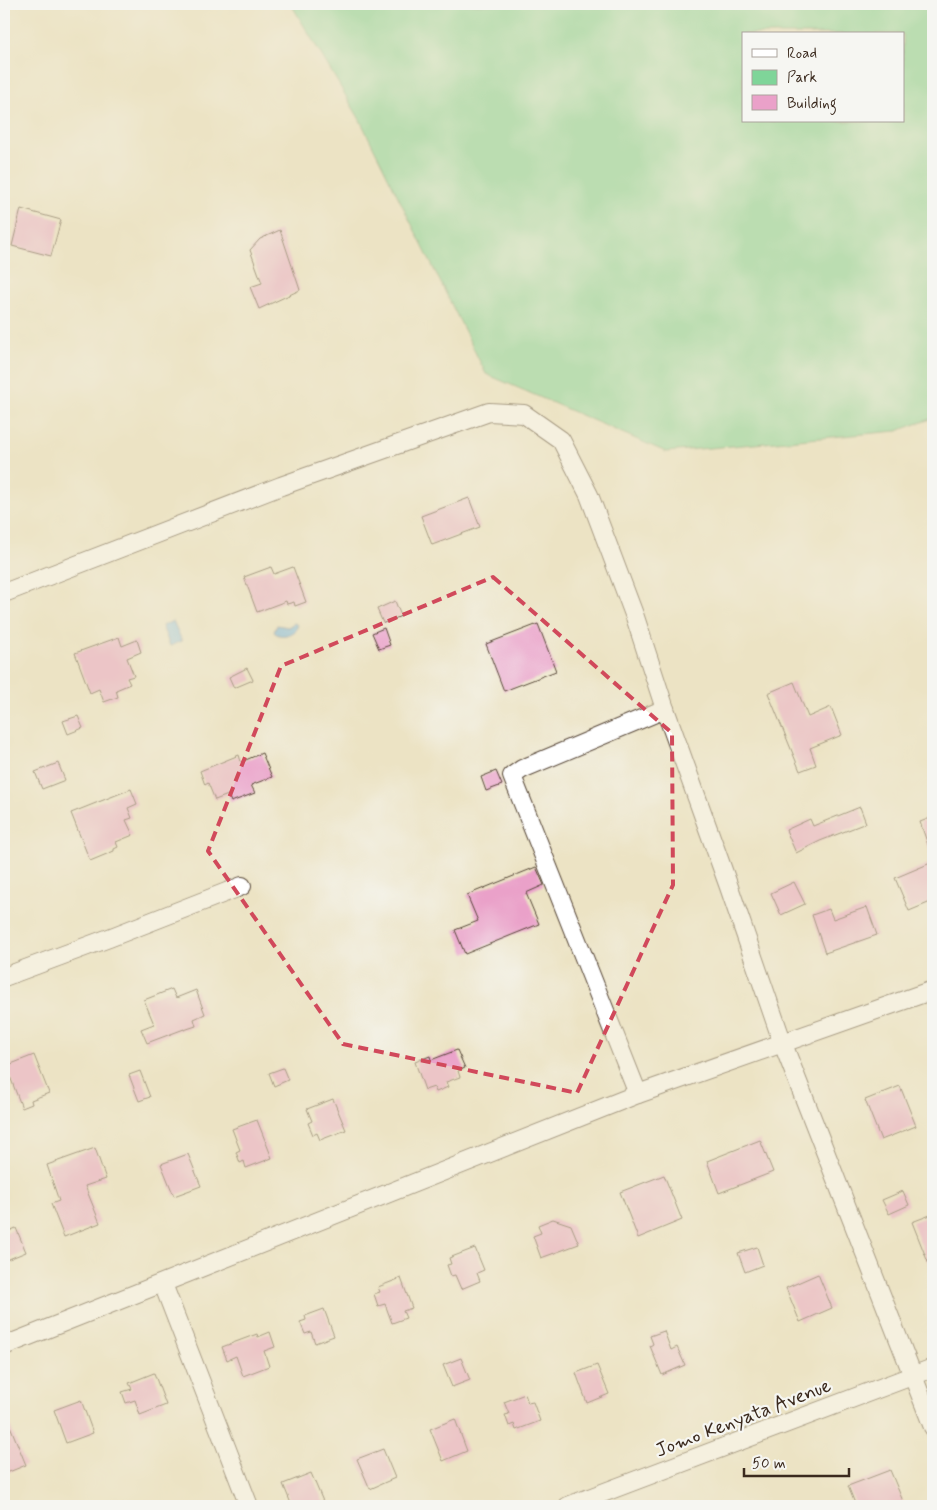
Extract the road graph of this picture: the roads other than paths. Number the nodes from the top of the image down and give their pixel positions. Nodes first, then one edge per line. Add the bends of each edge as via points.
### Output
1 (4, 593) edge
2 (665, 709) junction
3 (242, 886) dead end
4 (4, 977) edge
5 (933, 990) edge
6 (783, 1044) junction
7 (638, 1094) junction
8 (163, 1284) junction
9 (4, 1346) edge
10 (933, 1368) edge
11 (913, 1376) junction
12 (933, 1427) edge
13 (597, 1501) edge
14 (249, 1506) edge
15 (568, 1506) edge

1 - 2 street via 281,486 489,412 524,414 560,440 589,494
2 - 6 street
2 - 7 street via 512,776
3 - 4 street
5 - 6 street
6 - 7 street
6 - 11 street
7 - 8 street
8 - 9 street
8 - 14 street
10 - 11 street, Jomo Kenyata Avenue
11 - 12 street
11 - 13 street, Jomo Kenyata Avenue
13 - 15 street, Jomo Kenyata Avenue

